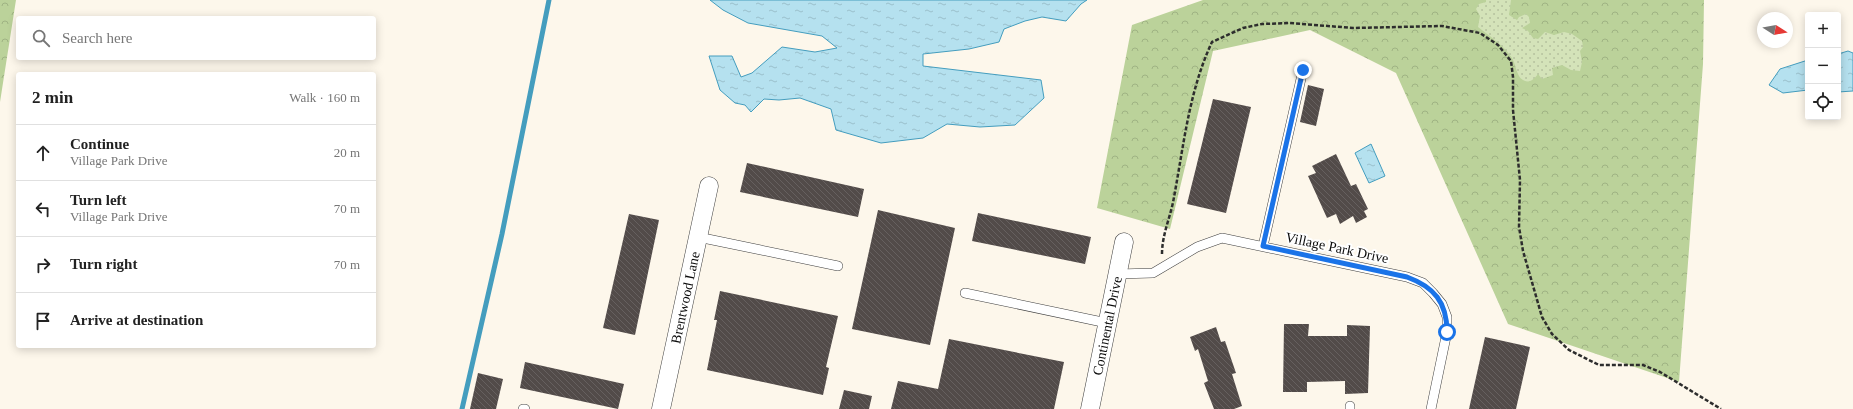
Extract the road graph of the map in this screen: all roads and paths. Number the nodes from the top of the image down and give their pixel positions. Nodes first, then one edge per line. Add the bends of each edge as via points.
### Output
1 (1303, 70) dead end
2 (1513, 110) dead end
3 (709, 186) dead end
4 (698, 237) junction
5 (1124, 242) dead end
6 (1263, 246) junction
7 (838, 266) dead end
8 (1118, 274) junction
9 (965, 293) dead end
10 (1107, 323) junction
11 (660, 409) edge
12 (1090, 409) edge
13 (1431, 409) edge
14 (1722, 409) edge

1 - 6 lane
2 - 14 path via 1520,180 1519,227 1523,251 1542,317 1552,334 1569,350 1600,365 1643,365 1660,372
3 - 4 street, Brentwood Lane
4 - 7 lane
4 - 11 street, Brentwood Lane
5 - 8 street, Continental Drive
6 - 8 lane, Village Park Drive via 1222,238 1197,247 1153,273
6 - 13 lane, Village Park Drive via 1407,277 1423,283 1442,304 1447,317 1447,332
8 - 10 street, Continental Drive
9 - 10 lane
10 - 12 street, Continental Drive

